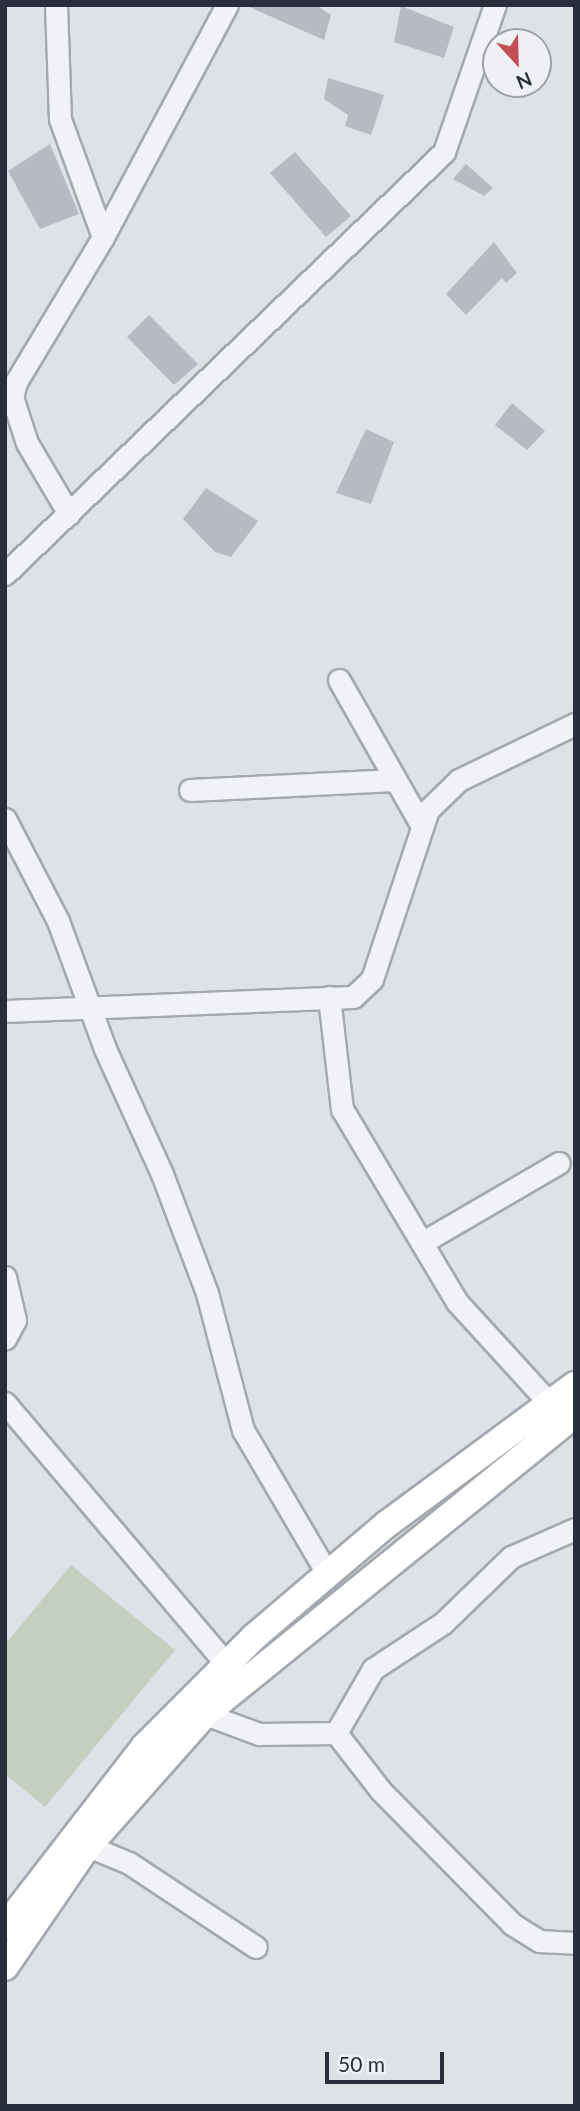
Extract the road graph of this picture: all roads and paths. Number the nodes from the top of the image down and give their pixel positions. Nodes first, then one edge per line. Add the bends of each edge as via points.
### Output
1 (56, 5) edge
2 (227, 5) edge
3 (495, 5) edge
4 (103, 237) junction
5 (69, 513) junction
6 (5, 574) edge
7 (339, 680) dead end
8 (575, 724) edge
9 (395, 780) junction
10 (190, 790) dead end
11 (5, 819) edge
12 (422, 826) junction
13 (329, 997) junction
14 (88, 1003) junction
15 (5, 1011) edge
16 (559, 1163) dead end
17 (423, 1242) junction
18 (5, 1277) edge
19 (5, 1339) edge
20 (575, 1385) edge
21 (5, 1403) edge
22 (550, 1404) junction
23 (575, 1413) edge
24 (575, 1528) edge
25 (328, 1575) junction
26 (227, 1665) junction
27 (205, 1714) junction
28 (336, 1733) junction
29 (88, 1846) junction
30 (5, 1927) edge
31 (575, 1943) edge
32 (256, 1947) dead end
33 (5, 1968) edge

1 - 4 street via 60,119
2 - 4 street
3 - 5 street via 444,152
4 - 5 street via 12,397 27,443
5 - 6 street
7 - 9 street
8 - 12 street via 459,780 439,796
9 - 10 street
9 - 12 street
11 - 14 street via 58,921
12 - 13 street via 372,979 353,997
13 - 14 street
13 - 17 street via 342,1109
14 - 15 street
14 - 25 street via 207,1293 243,1430
16 - 17 street
17 - 22 street via 457,1301
18 - 19 street via 15,1320
20 - 22 main road
21 - 26 street
22 - 25 main road
23 - 27 main road
24 - 28 street via 511,1557 443,1623 373,1669
25 - 26 main road
26 - 30 main road via 92,1808
27 - 28 street via 259,1734
27 - 29 main road
28 - 31 street via 381,1791 512,1924 539,1941
29 - 32 street via 129,1863
29 - 33 main road

